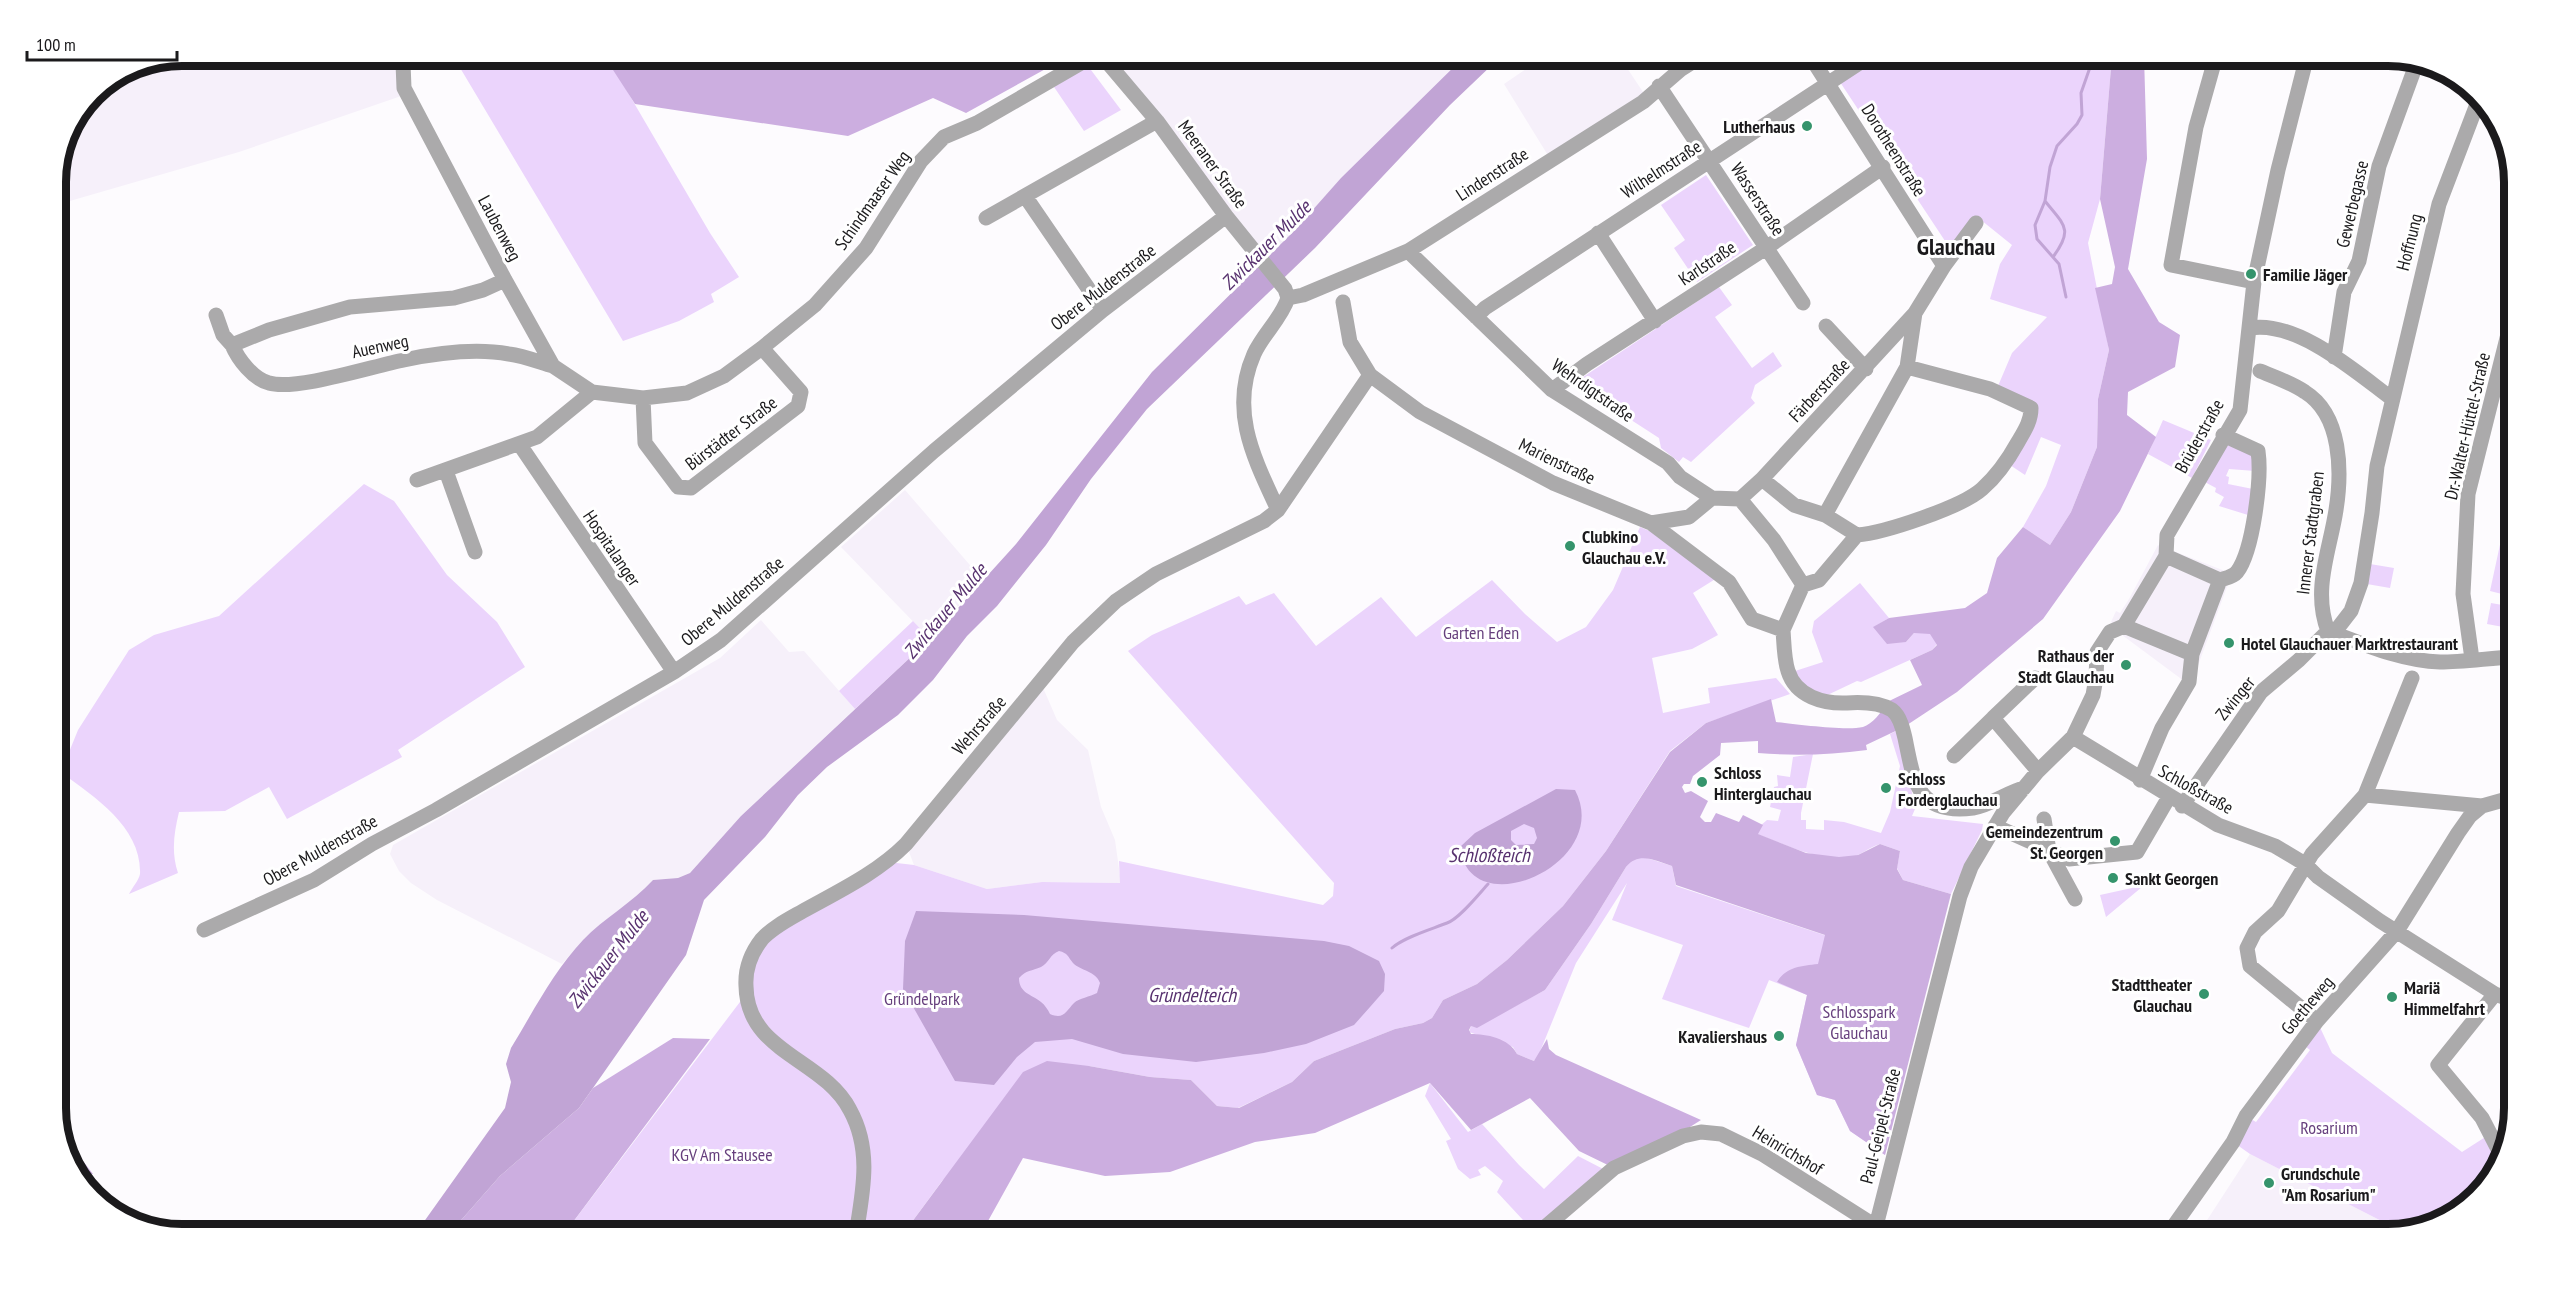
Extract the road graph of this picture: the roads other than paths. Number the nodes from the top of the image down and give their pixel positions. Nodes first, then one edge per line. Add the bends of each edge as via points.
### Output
1 (403, 66) edge
2 (1075, 66) edge
3 (1110, 66) edge
4 (1688, 66) edge
5 (1817, 66) edge
6 (1854, 66) edge
7 (2213, 66) edge
8 (2304, 66) edge
9 (2414, 69) edge
10 (1828, 83) junction
11 (1659, 86) junction
12 (2476, 107) edge
13 (1157, 121) junction
14 (1710, 160) junction
15 (1883, 167) junction
16 (1025, 196) junction
17 (1226, 216) junction
18 (986, 218) dead end
19 (1976, 223) dead end
20 (1598, 233) junction
21 (1766, 248) junction
22 (1408, 251) junction
23 (1944, 267) junction
24 (504, 280) junction
25 (2254, 282) junction
26 (1286, 294) junction
27 (1343, 302) dead end
28 (1803, 303) dead end
29 (1103, 309) junction
30 (1915, 313) junction
31 (216, 315) dead end
32 (1476, 317) junction
33 (1655, 321) junction
34 (1826, 326) dead end
35 (2250, 328) junction
36 (232, 345) junction
37 (762, 348) junction
38 (2504, 350) edge
39 (2334, 357) junction
40 (553, 366) junction
41 (1907, 367) junction
42 (1866, 369) junction
43 (2260, 371) dead end
44 (1370, 375) junction
45 (1552, 390) junction
46 (592, 392) junction
47 (643, 398) junction
48 (2391, 398) junction
49 (2223, 435) junction
50 (520, 445) junction
51 (446, 471) junction
52 (1762, 479) junction
53 (417, 480) dead end
54 (1712, 498) junction
55 (1740, 499) junction
56 (1278, 510) junction
57 (1825, 515) junction
58 (1651, 523) junction
59 (1857, 535) junction
60 (475, 552) dead end
61 (2166, 556) junction
62 (2220, 580) junction
63 (1803, 585) junction
64 (2124, 626) junction
65 (1783, 630) junction
66 (2331, 632) junction
67 (2192, 654) junction
68 (2504, 657) edge
69 (2472, 659) junction
70 (674, 672) junction
71 (2036, 678) dead end
72 (2412, 678) dead end
73 (1994, 718) junction
74 (2073, 737) junction
75 (1954, 756) dead end
76 (2038, 771) junction
77 (2140, 780) junction
78 (2024, 788) junction
79 (2365, 795) junction
80 (2167, 799) junction
81 (2504, 799) edge
82 (2182, 806) junction
83 (2482, 806) junction
84 (2044, 819) dead end
85 (1995, 826) junction
86 (2049, 851) junction
87 (2305, 864) junction
88 (2075, 899) dead end
89 (204, 930) dead end
90 (2397, 930) junction
91 (2495, 994) junction
92 (2504, 997) edge
93 (2317, 1021) junction
94 (2497, 1147) edge
95 (858, 1224) edge
96 (1549, 1224) edge
97 (1873, 1224) edge
98 (1883, 1224) edge
99 (2175, 1224) edge

1 - 24 street, Laubenweg via 404,88
2 - 37 street, Schindmaaser Weg via 977,123 944,136 921,161 866,248 816,305
3 - 13 street, Meeraner Straße
4 - 11 street, Lindenstraße
5 - 10 street, Dorotheenstraße
6 - 10 street, Wilhelmstraße
7 - 25 street via 2196,127 2171,266
8 - 25 street, Brüderstraße
9 - 39 street, Gewerbegasse via 2379,166 2359,261 2344,292
10 - 14 street, Wilhelmstraße
10 - 15 street, Dorotheenstraße
11 - 14 street, Wasserstraße
11 - 22 street, Lindenstraße via 1643,102
12 - 48 street, Hoffnung via 2439,204
13 - 16 street
13 - 17 street, Meeraner Straße
14 - 20 street, Wilhelmstraße
14 - 21 street, Wasserstraße
15 - 21 street, Karlstraße
15 - 23 street, Dorotheenstraße
16 - 18 street
16 - 29 street
17 - 26 street, Meeraner Straße
17 - 29 street, Obere Muldenstraße
19 - 23 street, Färberstraße
20 - 32 street, Wilhelmstraße
20 - 33 street
21 - 28 street, Wasserstraße
21 - 33 street, Karlstraße
22 - 26 street, Lindenstraße via 1303,295
22 - 32 street, Wehrdigtstraße
23 - 30 street, Färberstraße
24 - 36 street via 454,298 350,307 268,330
24 - 40 street, Laubenweg
25 - 35 street, Brüderstraße
26 - 56 street via 1254,355 1243,403 1252,454
27 - 44 street, Marienstraße via 1350,342
29 - 70 street, Obere Muldenstraße via 721,640
30 - 41 street
30 - 42 street, Färberstraße
31 - 36 street, Auenweg
32 - 45 street, Wehrdigtstraße
33 - 45 street, Karlstraße
34 - 42 street
35 - 39 street via 2278,330
35 - 49 street, Brüderstraße via 2240,410
36 - 40 street, Auenweg via 252,372 277,385 316,381 442,354 509,354
37 - 47 street, Schindmaaser Weg via 724,376 687,393
37 - 47 street, Bürstädter Straße via 801,392 798,406 692,488 678,487 645,443
38 - 69 street, Dr.-Walter-Hüttel-Straße via 2468,494 2463,594
39 - 48 street
40 - 46 street, Laubenweg
41 - 57 street
41 - 59 street via 1990,389 2031,408 2031,418 2005,466 1980,491 1954,505 1879,532
42 - 52 street, Färberstraße
43 - 66 street, Innerer Stadtgraben via 2306,392 2317,402 2336,443 2336,509 2321,581 2322,617
44 - 56 street, Wehrstraße
44 - 58 street, Marienstraße via 1420,412 1543,478
45 - 54 street, Wehrdigtstraße via 1668,463 1680,477
46 - 47 street, Schindmaaser Weg
46 - 50 street via 537,437
48 - 66 street, Hoffnung via 2361,583 2351,611
49 - 61 street, Brüderstraße via 2166,535
49 - 62 street via 2258,452 2258,497 2237,572
50 - 51 street
50 - 70 street, Hospitalanger
51 - 53 street
51 - 60 street
52 - 55 street, Färberstraße
52 - 57 street via 1794,505
54 - 55 street
54 - 58 street via 1689,517
55 - 63 street via 1774,540
56 - 95 street, Wehrstraße via 1264,521 1156,574 1116,601 1073,642 888,862 773,929 750,957 746,994 753,1019 767,1038 834,1087 850,1108 863,1146 866,1173
57 - 59 street
58 - 65 street, Marienstraße via 1729,582 1752,619
59 - 63 street via 1819,580
61 - 62 street
61 - 64 street
62 - 67 street
63 - 65 street
64 - 67 street
64 - 74 street via 2110,632 2097,652 2090,703
65 - 78 street via 1788,672 1797,687 1820,701 1861,702 1884,707 1897,715 1913,778 1921,794 1931,802 1950,808 1972,808
66 - 69 street via 2396,654 2441,662
66 - 82 street, Zwinger via 2261,692
67 - 77 street via 2189,682 2162,728
68 - 69 street
70 - 89 street, Obere Muldenstraße via 314,880
71 - 73 street
72 - 79 street
73 - 75 street
73 - 76 street
74 - 76 street, Paul-Geipel-Straße
74 - 77 street, Schloßstraße
76 - 78 street, Paul-Geipel-Straße
77 - 80 street, Schloßstraße
78 - 85 street, Paul-Geipel-Straße
79 - 83 street
79 - 87 street
80 - 82 street, Schloßstraße
80 - 86 street via 2137,852 2069,859
81 - 83 street
82 - 87 street, Schloßstraße via 2218,825 2276,846
83 - 90 street, Goetheweg via 2458,833
84 - 86 street
85 - 86 street
85 - 98 street, Paul-Geipel-Straße via 1971,867 1960,896
86 - 88 street
87 - 90 street, Schloßstraße
87 - 93 street via 2278,912 2255,932 2247,948 2250,966 2256,973
90 - 91 street, Schloßstraße
90 - 93 street, Goetheweg
91 - 92 street, Schloßstraße
91 - 94 street via 2438,1065 2482,1119
93 - 99 street, Goetheweg via 2246,1116 2233,1142
96 - 97 street, Heinrichshof via 1614,1168 1683,1136 1701,1132 1721,1134 1762,1154

